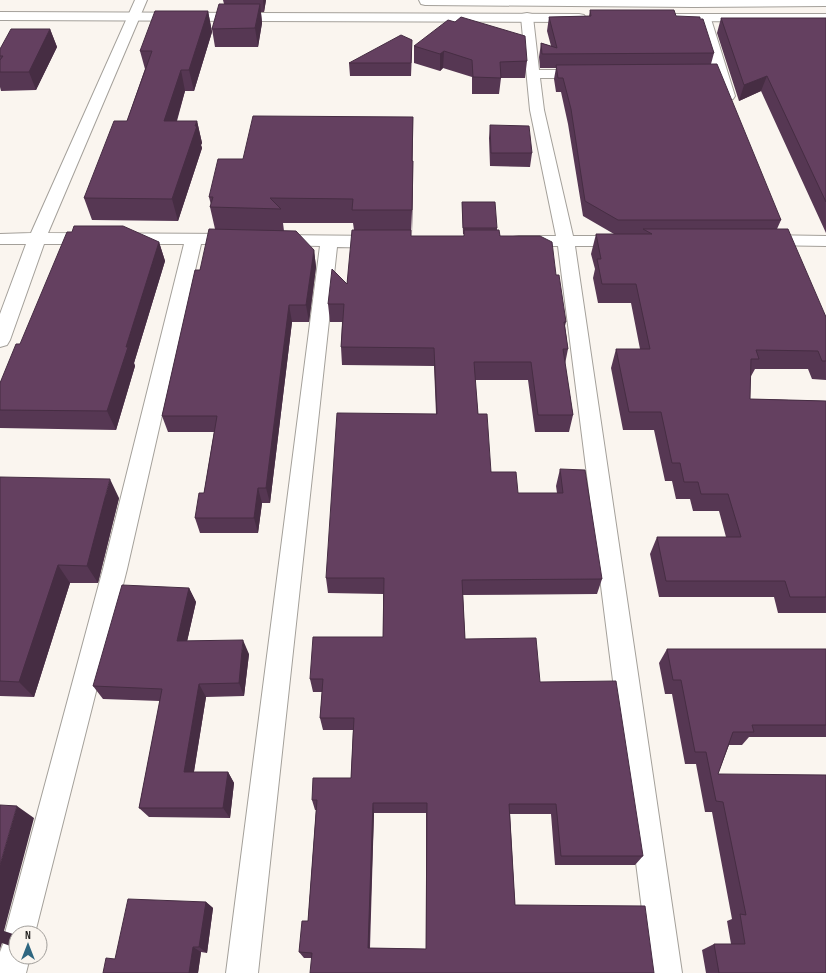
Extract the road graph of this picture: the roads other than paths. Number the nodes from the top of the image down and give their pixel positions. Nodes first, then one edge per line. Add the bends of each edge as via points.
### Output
1 (141, 0) edge
2 (425, 0) edge
3 (560, 1) edge
4 (826, 2) edge
5 (135, 15) junction
6 (0, 16) edge
7 (527, 17) junction
8 (476, 18) junction
9 (591, 18) edge
10 (660, 18) edge
11 (826, 18) edge
12 (704, 19) junction
13 (532, 74) junction
14 (595, 74) edge
15 (734, 111) edge
16 (194, 238) junction
17 (0, 239) edge
18 (37, 239) junction
19 (637, 240) edge
20 (748, 240) edge
21 (503, 241) edge
22 (566, 241) junction
23 (826, 241) edge
24 (330, 242) junction
25 (400, 242) edge
26 (0, 340) edge
27 (22, 925) edge
28 (242, 973) edge
29 (666, 973) edge

1 - 5 street
2 - 3 street
2 - 8 street
3 - 4 street
5 - 6 street
5 - 8 street
5 - 18 street
7 - 8 street
7 - 9 street
7 - 13 street
10 - 12 street
11 - 12 street
12 - 15 street via 712,73
13 - 14 street
13 - 22 street via 537,110
16 - 18 street
16 - 24 street
16 - 27 street via 114,569
17 - 18 street
18 - 26 street
19 - 22 street
20 - 23 street
21 - 22 street
22 - 29 street
24 - 25 street
24 - 28 street

